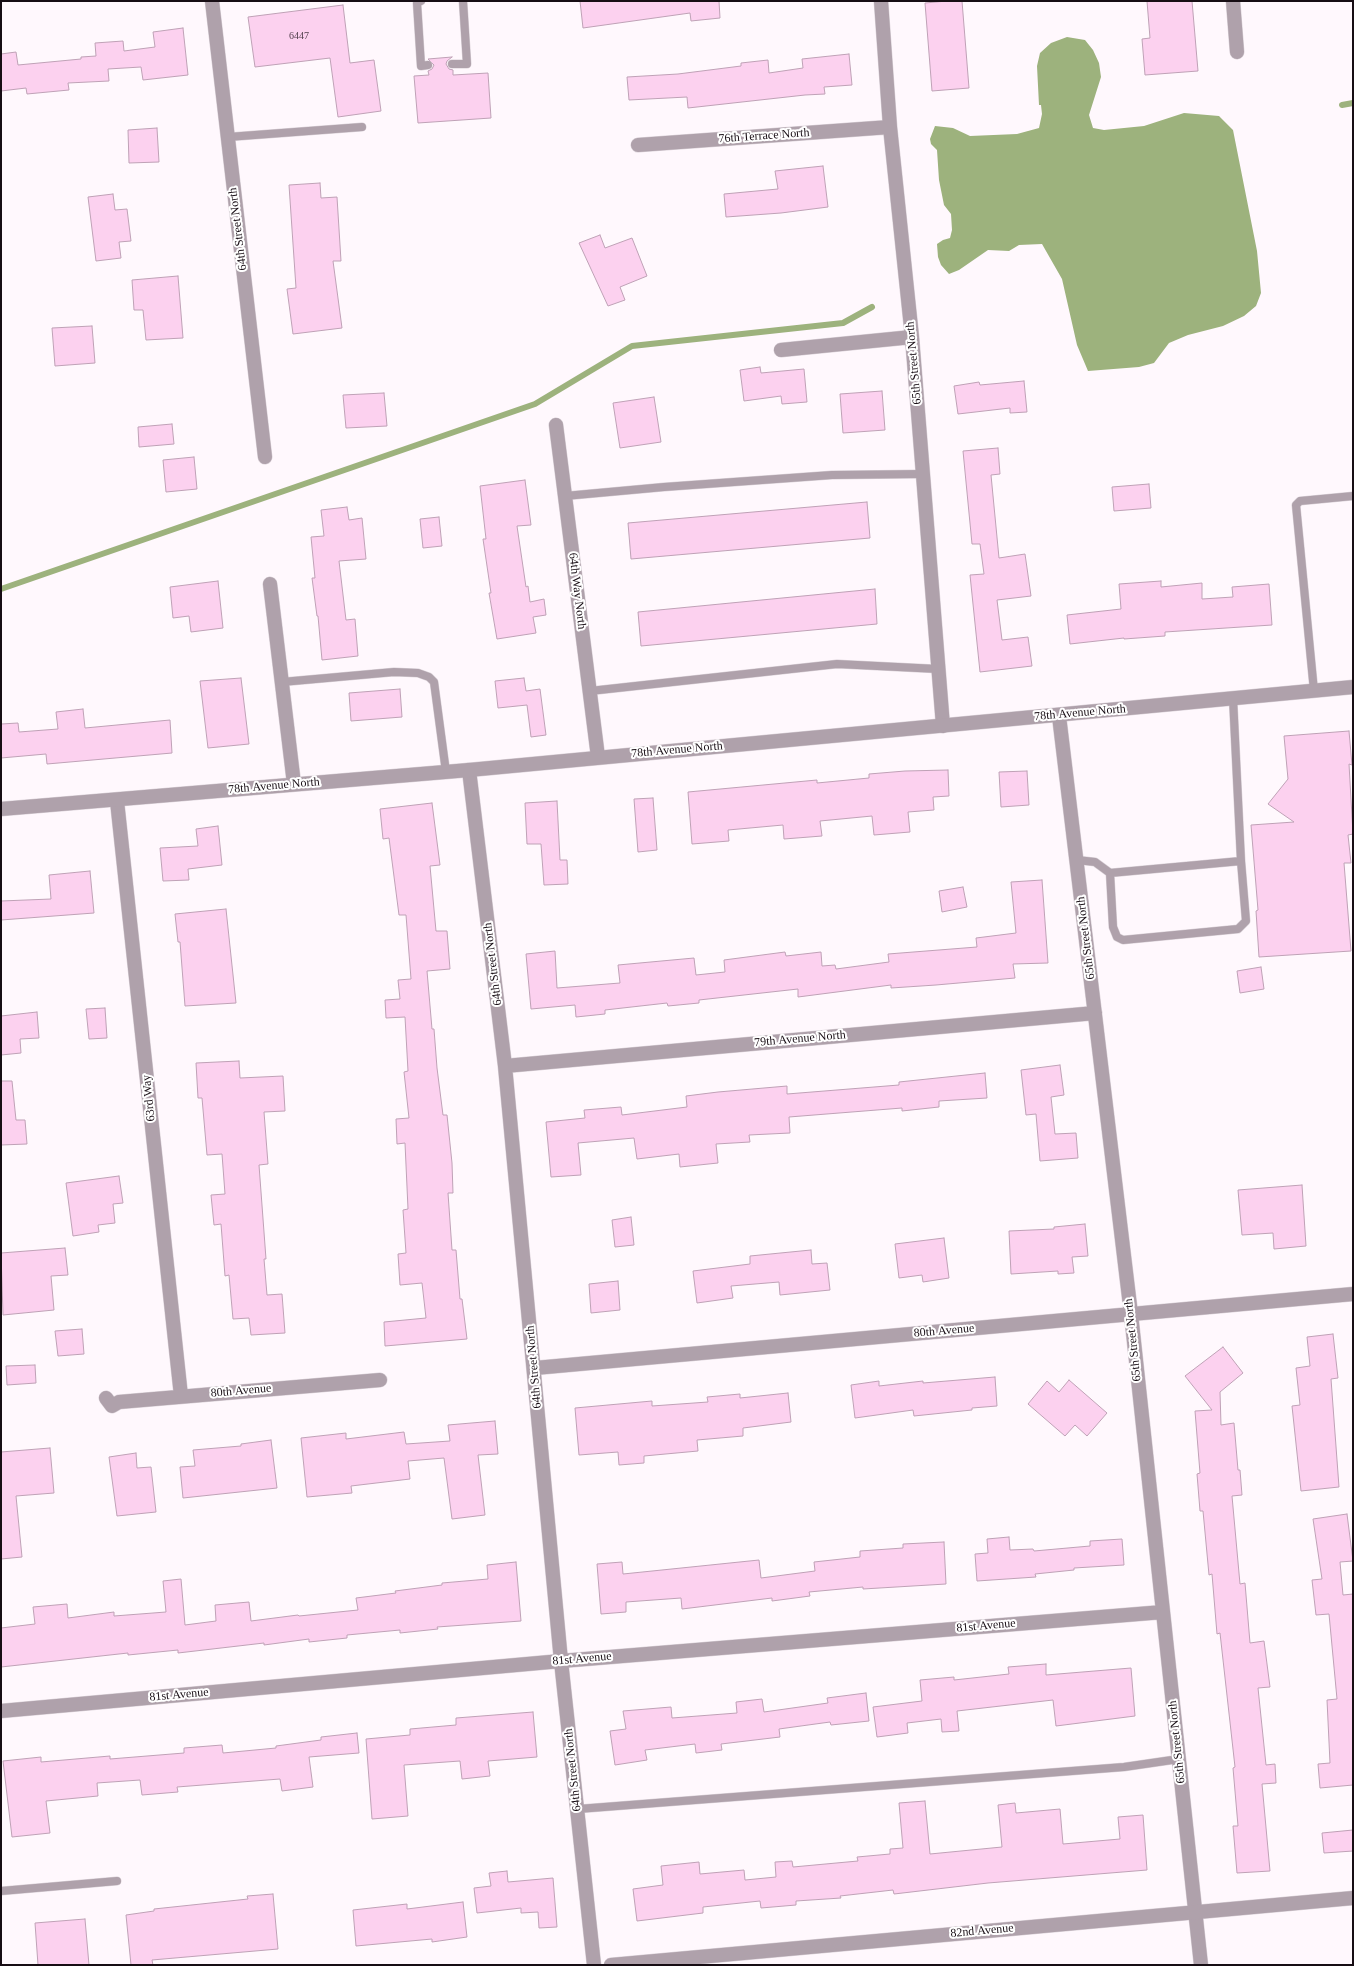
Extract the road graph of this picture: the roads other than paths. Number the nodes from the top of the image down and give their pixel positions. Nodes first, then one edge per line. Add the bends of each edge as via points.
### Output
1 (212, 1) edge
2 (421, 1) edge
3 (463, 1) edge
4 (881, 1) edge
5 (1233, 1) edge
6 (1237, 52) dead end
7 (452, 64) dead end
8 (428, 65) dead end
9 (362, 127) dead end
10 (890, 127) junction
11 (228, 137) junction
12 (638, 145) dead end
13 (912, 337) junction
14 (782, 350) dead end
15 (556, 424) dead end
16 (265, 457) dead end
17 (923, 474) junction
18 (565, 496) junction
19 (1353, 496) edge
20 (270, 584) dead end
21 (938, 669) junction
22 (282, 682) junction
23 (1353, 687) edge
24 (590, 691) junction
25 (1314, 691) junction
26 (1233, 698) junction
27 (1059, 716) junction
28 (943, 726) junction
29 (598, 757) junction
30 (469, 770) junction
31 (446, 772) junction
32 (294, 784) junction
33 (118, 801) junction
34 (1, 810) edge
35 (1077, 860) junction
36 (1241, 861) junction
37 (1110, 872) junction
38 (1095, 1013) junction
39 (505, 1066) junction
40 (1353, 1294) edge
41 (1131, 1314) junction
42 (534, 1368) junction
43 (380, 1380) dead end
44 (181, 1396) junction
45 (106, 1398) dead end
46 (1164, 1612) junction
47 (561, 1661) junction
48 (1, 1711) edge
49 (1179, 1759) junction
50 (578, 1809) junction
51 (117, 1881) dead end
52 (1, 1891) edge
53 (1353, 1898) edge
54 (1195, 1912) junction
55 (594, 1965) edge
56 (611, 1965) edge
57 (1201, 1965) edge

1 - 11 street, 64th Street North
2 - 8 lane via 418,3 421,66
3 - 7 lane via 467,64
4 - 10 street, 65th Street North
5 - 6 street
9 - 11 lane
10 - 12 street, 76th Terrace North
10 - 13 street, 65th Street North
11 - 16 street, 64th Street North
13 - 14 street
13 - 17 street, 65th Street North
15 - 18 street, 64th Way North
17 - 18 lane via 832,475
17 - 21 street, 65th Street North
18 - 24 street, 64th Way North
19 - 25 lane via 1296,504
20 - 22 street
21 - 24 lane via 837,664
21 - 28 street, 65th Street North
22 - 31 lane via 394,672 429,676 434,682
22 - 32 street
23 - 25 street, 78th Avenue North
24 - 29 street, 64th Way North
25 - 26 street, 78th Avenue North
26 - 27 street, 78th Avenue North
26 - 36 lane
27 - 28 street, 78th Avenue North
27 - 35 street, 65th Street North
28 - 29 street, 78th Avenue North
29 - 30 street, 78th Avenue North
30 - 31 street, 78th Avenue North
30 - 39 street, 64th Street North
31 - 32 street, 78th Avenue North
32 - 33 street, 78th Avenue North
33 - 34 street, 78th Avenue North
33 - 44 street, 63rd Way
35 - 37 lane via 1095,862
35 - 38 street, 65th Street North
36 - 37 lane
36 - 37 lane via 1246,920 1238,929 1123,940 1117,937 1113,926
38 - 39 street, 79th Avenue North
38 - 41 street, 65th Street North
39 - 42 street, 64th Street North
40 - 41 street, 80th Avenue
41 - 42 street, 80th Avenue
41 - 46 street, 65th Street North
42 - 47 street, 64th Street North
43 - 44 street, 80th Avenue
44 - 45 street, 80th Avenue via 119,1402 112,1406
46 - 47 street, 81st Avenue
46 - 49 street, 65th Street North
47 - 48 street, 81st Avenue
47 - 50 street, 64th Street North
49 - 50 lane via 1124,1768
49 - 54 street, 65th Street North
50 - 55 street, 64th Street North
51 - 52 lane
53 - 54 street, 82nd Avenue
54 - 56 street, 82nd Avenue
54 - 57 street, 65th Street North

